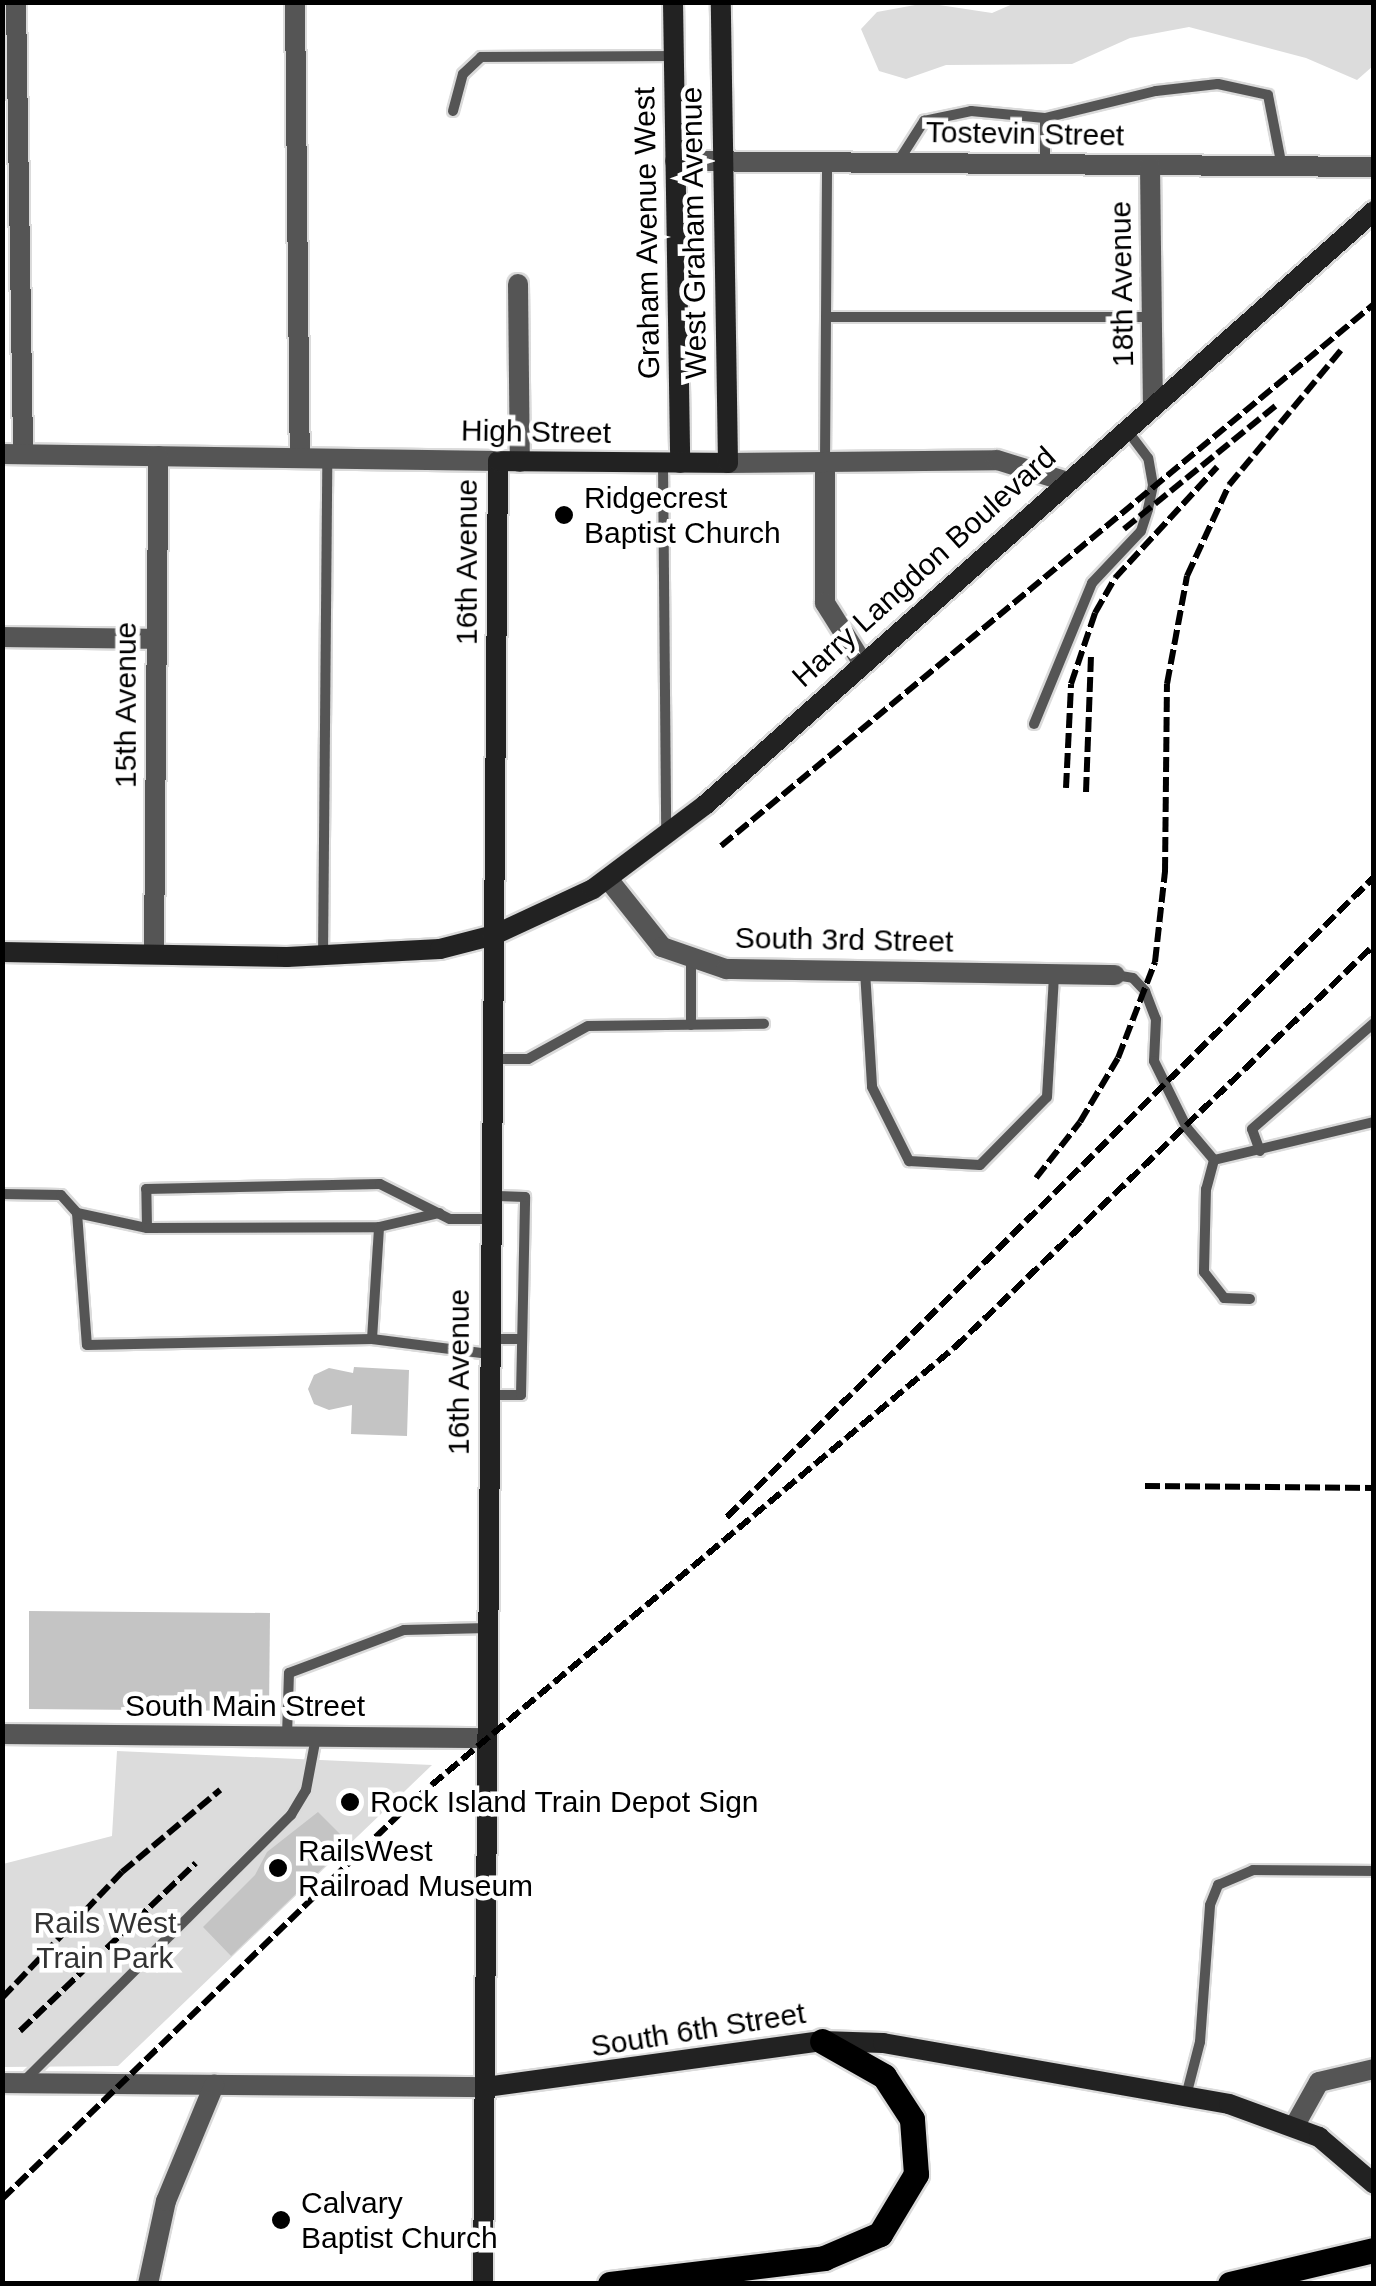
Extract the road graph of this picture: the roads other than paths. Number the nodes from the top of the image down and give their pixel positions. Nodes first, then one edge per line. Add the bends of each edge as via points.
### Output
1 (16, 2) edge
2 (294, 2) edge
3 (673, 2) edge
4 (720, 2) edge
5 (674, 56) junction
6 (453, 111) dead end
7 (1045, 118) junction
8 (676, 160) junction
9 (722, 161) junction
10 (826, 162) junction
11 (897, 163) junction
12 (1046, 165) junction
13 (1150, 166) junction
14 (1282, 167) junction
15 (1374, 167) edge
16 (1374, 211) edge
17 (518, 284) dead end
18 (826, 317) junction
19 (1152, 317) junction
20 (1153, 402) junction
21 (1125, 427) junction
22 (13, 454) edge
23 (158, 456) junction
24 (300, 458) junction
25 (327, 460) junction
26 (498, 461) junction
27 (520, 462) junction
28 (825, 462) junction
29 (672, 463) junction
30 (728, 463) junction
31 (1065, 481) junction
32 (2, 636) edge
33 (157, 639) junction
34 (862, 662) junction
35 (1034, 724) dead end
36 (667, 836) junction
37 (608, 879) junction
38 (494, 936) junction
39 (2, 952) edge
40 (154, 954) junction
41 (323, 956) junction
42 (691, 960) junction
43 (865, 971) junction
44 (1054, 974) junction
45 (1115, 975) joint
46 (764, 1024) dead end
47 (1374, 1024) edge
48 (691, 1025) junction
49 (492, 1059) junction
50 (1374, 1122) edge
51 (1260, 1151) junction
52 (1214, 1160) junction
53 (2, 1194) edge
54 (491, 1196) junction
55 (77, 1213) junction
56 (439, 1214) junction
57 (490, 1219) junction
58 (379, 1227) junction
59 (147, 1228) junction
60 (1250, 1298) dead end
61 (372, 1339) junction
62 (522, 1339) junction
63 (490, 1347) junction
64 (489, 1395) junction
65 (488, 1628) junction
66 (2, 1734) edge
67 (287, 1736) junction
68 (316, 1736) junction
69 (487, 1738) junction
70 (1374, 1871) edge
71 (822, 2041) junction
72 (1374, 2069) edge
73 (12, 2083) edge
74 (214, 2085) junction
75 (486, 2087) junction
76 (1186, 2096) junction
77 (1296, 2125) junction
78 (1374, 2184) edge
79 (1374, 2250) edge
80 (148, 2284) edge
81 (482, 2284) edge
82 (610, 2284) edge
83 (1230, 2284) edge

1 - 22 street
2 - 24 street
3 - 5 street, Graham Avenue West
4 - 9 street, West Graham Avenue
5 - 6 lane via 481,57 463,74
5 - 8 street, Graham Avenue West
7 - 11 lane via 971,111 924,122
7 - 12 lane
7 - 14 lane via 1156,91 1218,84 1268,95
8 - 9 street, Tostevin Street
8 - 29 street, Graham Avenue West
9 - 10 street, Tostevin Street
9 - 30 street, West Graham Avenue
10 - 11 street, Tostevin Street
10 - 18 lane
11 - 12 street, Tostevin Street
12 - 13 street, Tostevin Street
13 - 14 street, Tostevin Street
13 - 19 street, 18th Avenue
14 - 15 street, Tostevin Street
16 - 20 street, Harry Langdon Boulevard
17 - 27 street, 16th Avenue
18 - 19 lane
18 - 28 lane
19 - 20 street, 18th Avenue
20 - 21 street, Harry Langdon Boulevard
21 - 31 street, Harry Langdon Boulevard
21 - 35 lane via 1148,458 1148,509 1141,531 1092,583
22 - 23 street, High Street
23 - 24 street, High Street
23 - 33 street, 15th Avenue
24 - 25 street, High Street
25 - 26 street, High Street
25 - 41 lane
26 - 27 street, High Street
26 - 38 street, 16th Avenue
27 - 29 street, High Street
28 - 30 street, High Street
28 - 31 street, High Street via 997,460
28 - 34 street via 825,603
29 - 30 street, High Street
29 - 36 lane
31 - 34 street, Harry Langdon Boulevard
32 - 33 street
33 - 40 street, 15th Avenue
34 - 36 street, Harry Langdon Boulevard
36 - 37 street, Harry Langdon Boulevard
37 - 38 street, Harry Langdon Boulevard
37 - 42 street, South 3rd Street via 646,934
38 - 41 street via 440,949
38 - 49 street, 16th Avenue
39 - 40 street
40 - 41 street
42 - 43 street, South 3rd Street via 726,969
42 - 48 lane
43 - 44 street, South 3rd Street
43 - 44 lane via 872,1087 909,1160 980,1165 1048,1097
44 - 45 street, South 3rd Street
45 - 52 lane via 1133,978 1146,991 1156,1019 1154,1061 1187,1128
46 - 48 lane
47 - 51 lane via 1252,1128
48 - 49 lane via 588,1026 528,1059
49 - 54 street, 16th Avenue
50 - 51 lane
51 - 52 lane
52 - 60 lane via 1206,1189 1204,1272 1224,1298
53 - 55 lane via 61,1195
54 - 57 street, 16th Avenue
54 - 62 lane via 524,1197
55 - 59 lane
55 - 61 lane via 87,1346
56 - 57 lane
56 - 58 lane
56 - 59 lane via 380,1184 146,1189
57 - 63 street, 16th Avenue
58 - 59 lane
58 - 61 lane
61 - 63 lane
62 - 63 lane
62 - 64 lane via 520,1395
63 - 64 street, 16th Avenue
64 - 65 street, 16th Avenue
65 - 67 lane via 404,1630 289,1673
65 - 69 street, 16th Avenue
66 - 67 street, South Main Street
67 - 68 street, South Main Street
68 - 69 street, South Main Street
68 - 73 lane via 306,1790 292,1816
69 - 75 street, 16th Avenue
70 - 76 lane via 1253,1870 1218,1884 1210,1905 1200,2042
71 - 75 street, South 6th Street
71 - 76 street, South 6th Street via 927,2049
71 - 82 main road via 884,2076 912,2119 916,2174 880,2234 824,2258
72 - 77 street via 1330,2076 1310,2092
73 - 74 street, South 6th Street
74 - 75 street, South 6th Street
74 - 80 street via 166,2202
75 - 81 street, 16th Avenue
76 - 77 street, South 6th Street
77 - 78 street, South 6th Street via 1344,2154
79 - 83 main road

